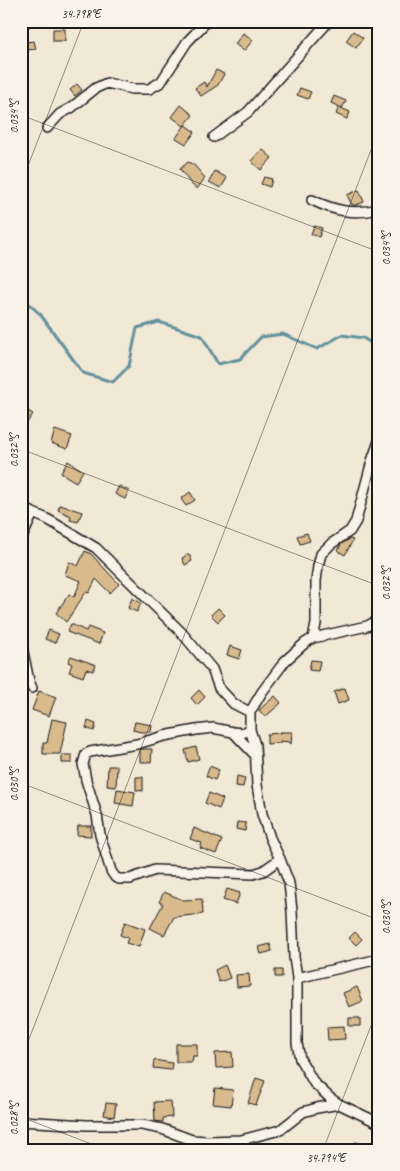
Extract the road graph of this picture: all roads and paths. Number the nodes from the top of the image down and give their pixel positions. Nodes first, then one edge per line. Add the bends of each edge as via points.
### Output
1 (27, 21) edge
2 (207, 21) edge
3 (329, 21) edge
4 (21, 27) edge
5 (46, 128) dead end
6 (214, 137) dead end
7 (312, 200) dead end
8 (379, 209) edge
9 (379, 440) edge
10 (21, 506) edge
11 (33, 513) junction
12 (21, 540) edge
13 (379, 620) edge
14 (313, 638) junction
15 (21, 642) edge
16 (32, 688) dead end
17 (250, 712) junction
18 (250, 730) junction
19 (233, 732) junction
20 (255, 755) junction
21 (280, 859) junction
22 (379, 959) edge
23 (297, 978) junction
24 (339, 1104) junction
25 (21, 1121) edge
26 (379, 1123) edge
27 (228, 1145) edge

1 - 4 street
2 - 5 street via 187,42 161,82 148,89 103,84 60,114
3 - 6 street via 248,112
7 - 8 street via 348,212
9 - 14 street via 356,522 350,531 321,554 316,580
10 - 11 street
11 - 12 street
11 - 17 street via 96,548 182,633 212,669 219,688 234,704
13 - 14 street via 367,626
14 - 17 street via 285,661
15 - 16 street
17 - 18 street
18 - 19 street
18 - 20 street
19 - 20 street
19 - 21 street via 213,728 196,730 86,754 82,764 111,871 119,879 155,870 253,874
20 - 21 street via 262,814
21 - 23 street via 289,883
22 - 23 street
23 - 24 street via 300,1060 314,1083
24 - 26 street
24 - 27 street via 303,1112 280,1130
25 - 27 street via 142,1125 192,1140

